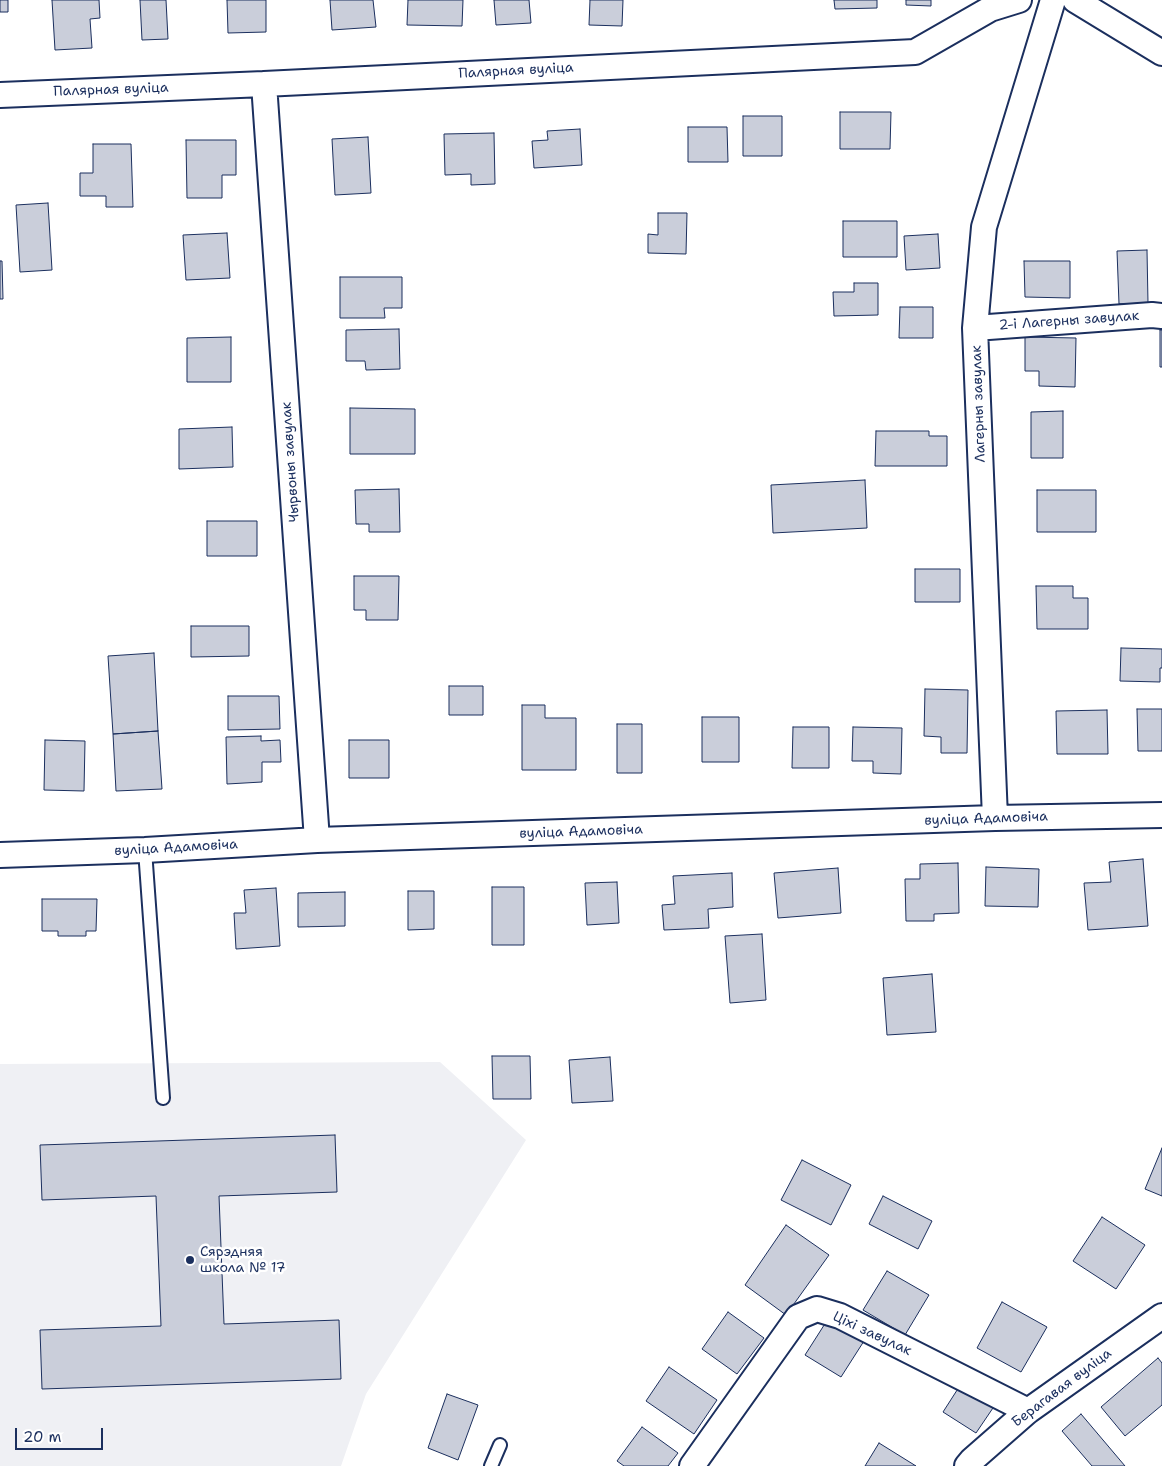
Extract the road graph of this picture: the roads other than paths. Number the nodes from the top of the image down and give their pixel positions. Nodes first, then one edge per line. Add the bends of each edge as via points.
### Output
1 (1019, 0) edge
2 (1053, 0) edge
3 (1074, 0) edge
4 (1162, 53) edge
5 (264, 84) junction
6 (0, 95) edge
7 (1162, 316) edge
8 (976, 328) junction
9 (1162, 815) edge
10 (995, 818) junction
11 (317, 840) junction
12 (146, 850) junction
13 (0, 855) edge
14 (163, 1098) dead end
15 (1162, 1316) edge
16 (1028, 1411) junction
17 (500, 1445) dead end
18 (491, 1466) edge
19 (692, 1466) edge
20 (968, 1466) edge

1 - 5 street, Палярная вуліца via 990,9 915,52
2 - 8 street, Лагерны завулак via 984,227
3 - 4 street
5 - 6 street, Палярная вуліца
5 - 11 street, Чырвоны завулак
7 - 8 street, 2-і Лагерны завулак
8 - 10 street, Лагерны завулак
9 - 10 street, вуліца Адамовіча
10 - 11 street, вуліца Адамовіча
11 - 12 street, вуліца Адамовіча
12 - 13 street, вуліца Адамовіча
12 - 14 lane
15 - 16 street, Берагавая вуліца
16 - 19 street, Ціхі завулак via 840,1316 817,1309 798,1317
16 - 20 street, Берагавая вуліца
17 - 18 lane

